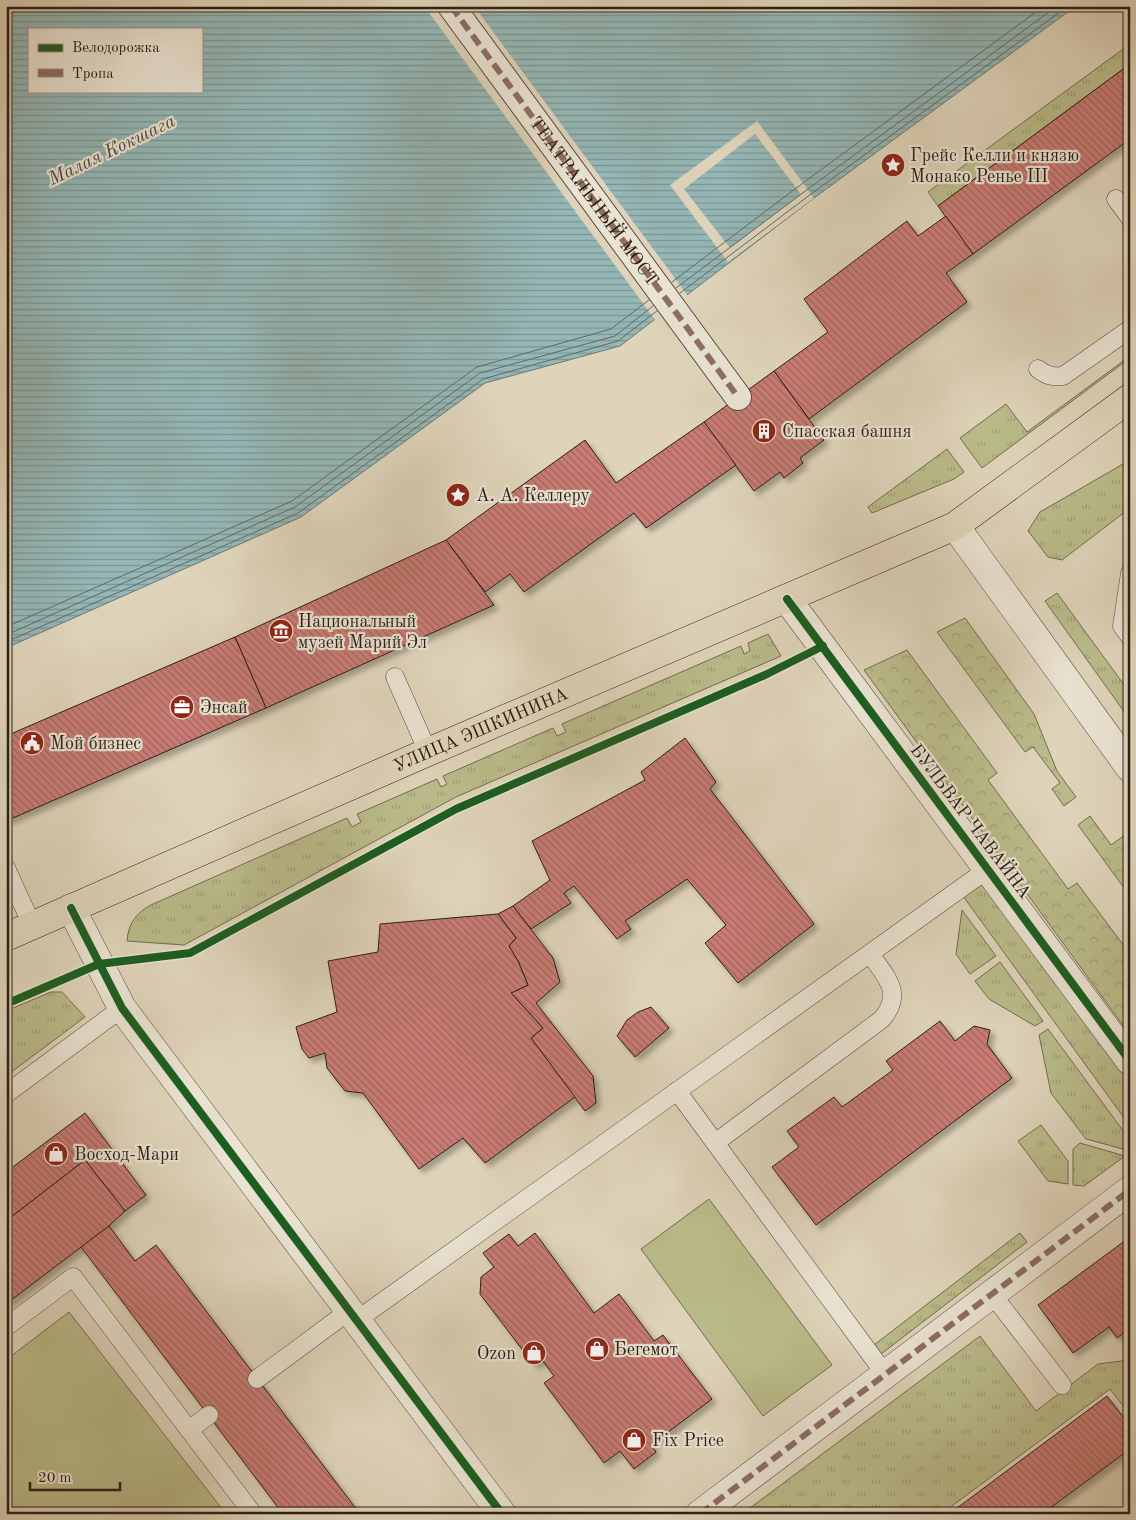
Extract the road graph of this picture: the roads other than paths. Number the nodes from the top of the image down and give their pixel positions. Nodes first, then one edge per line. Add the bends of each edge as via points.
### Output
1 (451, 6) edge
2 (1116, 198) dead end
3 (1130, 218) edge
4 (1130, 329) edge
5 (1038, 369) dead end
6 (738, 397) dead end
7 (1130, 398) edge
8 (955, 526) junction
9 (1130, 573) edge
10 (787, 599) junction
11 (1130, 637) edge
12 (395, 677) dead end
13 (428, 752) junction
14 (1130, 768) edge
15 (6, 868) edge
16 (988, 869) junction
17 (71, 908) junction
18 (32, 925) junction
19 (6, 936) edge
20 (870, 954) junction
21 (122, 1008) junction
22 (1130, 1061) edge
23 (677, 1091) junction
24 (6, 1094) edge
25 (715, 1143) junction
26 (1130, 1190) edge
27 (992, 1294) junction
28 (353, 1315) junction
29 (6, 1327) edge
30 (885, 1374) junction
31 (257, 1379) dead end
32 (1062, 1385) dead end
33 (209, 1415) dead end
34 (189, 1430) junction
35 (253, 1514) edge
36 (502, 1514) edge
37 (700, 1514) edge

1 - 6 street, ТЕАТРАЛЬНЫЙ МОСТ
2 - 3 lane
4 - 5 lane via 1063,376 1045,374
7 - 8 main road, УЛИЦА ЭШКИНИНА
8 - 10 main road, УЛИЦА ЭШКИНИНА
8 - 14 street
9 - 11 lane via 1122,626
10 - 13 main road, УЛИЦА ЭШКИНИНА
10 - 16 street, БУЛЬВАР ЧАВАЙНА
12 - 13 lane
13 - 17 main road, УЛИЦА ЭШКИНИНА
15 - 18 lane
16 - 20 lane
16 - 22 street, БУЛЬВАР ЧАВАЙНА
17 - 18 main road, УЛИЦА ЭШКИНИНА
17 - 21 street
18 - 19 main road, УЛИЦА ЭШКИНИНА
20 - 23 lane
20 - 25 lane via 893,991 889,1010 882,1019
21 - 24 lane
21 - 28 street
23 - 25 lane
23 - 28 lane
25 - 30 lane
26 - 27 street
27 - 30 street
27 - 32 lane
28 - 31 lane
28 - 36 street
29 - 34 lane via 73,1276
30 - 37 street
33 - 34 lane
34 - 35 lane

